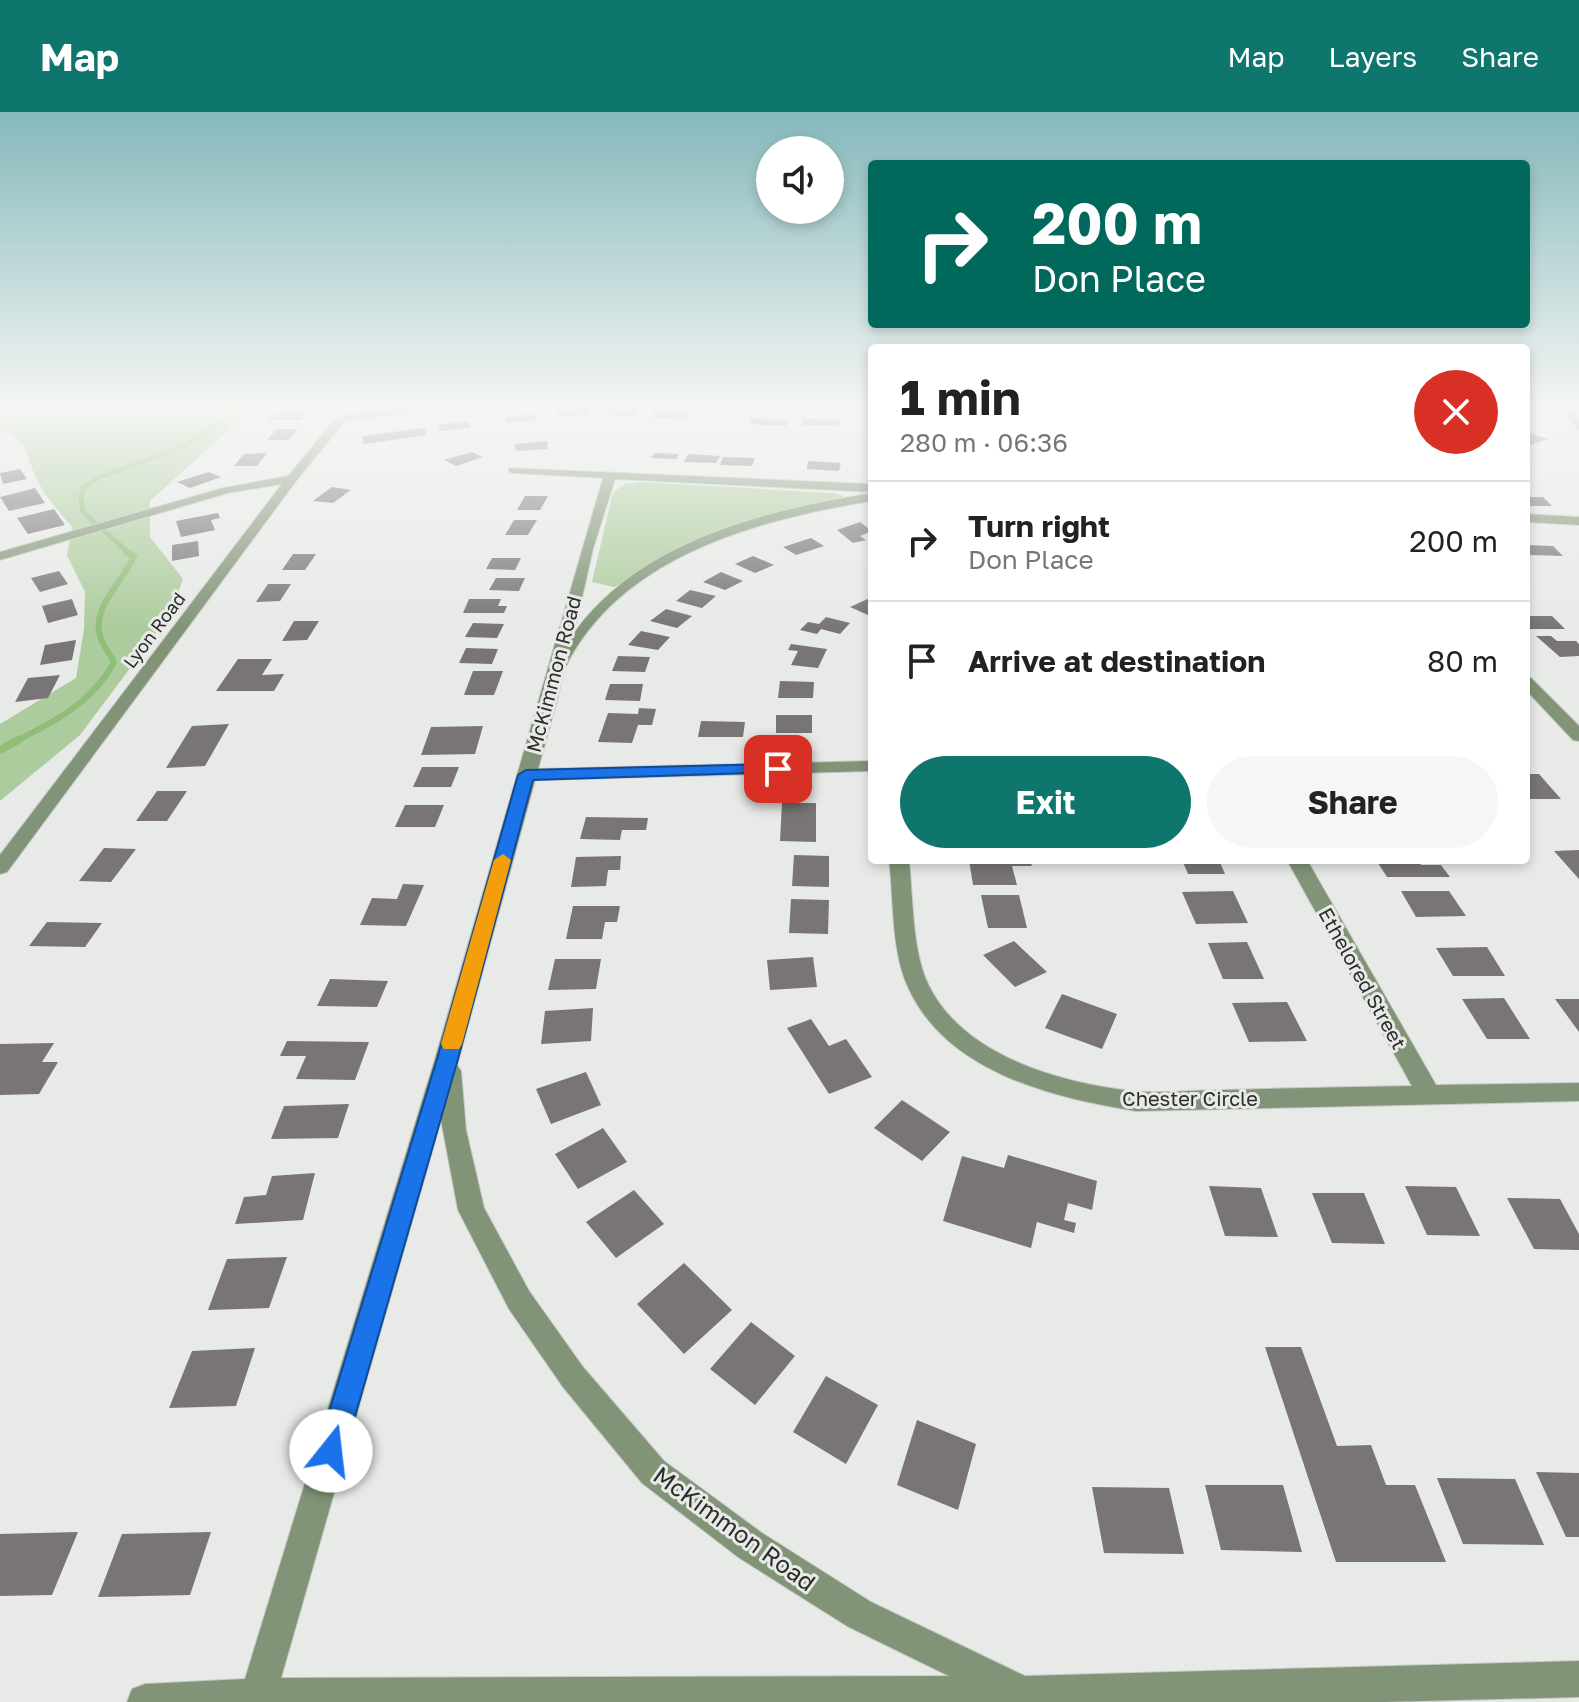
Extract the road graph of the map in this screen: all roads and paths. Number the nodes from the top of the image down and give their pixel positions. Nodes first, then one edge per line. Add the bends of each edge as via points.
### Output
1 (285, 480) edge
2 (291, 480) edge
3 (608, 480) edge
4 (715, 480) edge
5 (868, 488) edge
6 (868, 498) edge
7 (1530, 518) edge
8 (1579, 521) edge
9 (0, 556) edge
10 (558, 668) junction
11 (1530, 685) edge
12 (1579, 736) edge
13 (868, 766) edge
14 (526, 775) junction
15 (900, 864) edge
16 (1299, 864) edge
17 (0, 868) edge
18 (447, 1059) junction
19 (1579, 1092) edge
20 (1429, 1095) junction
21 (1579, 1679) edge
22 (1021, 1694) junction
23 (258, 1696) junction
24 (145, 1702) edge

1 - 9 street via 227,490
2 - 17 street, Lyon Road
3 - 10 street, McKimmon Road
4 - 5 street
6 - 10 street via 751,526 661,564 602,607
7 - 8 street
10 - 14 street, McKimmon Road
11 - 12 street
13 - 14 street
14 - 18 street, McKimmon Road
15 - 20 street, Chester Circle via 919,989 950,1027 1013,1069 1094,1096 1136,1101
16 - 20 street, Ethelored Street
18 - 22 street, McKimmon Road via 454,1130 471,1210 519,1300 573,1377 653,1472 750,1545 859,1614
18 - 23 street, McKimmon Road
19 - 20 street, Chester Circle
21 - 22 street, McKimmon Road
22 - 23 street, McKimmon Road
23 - 24 street

